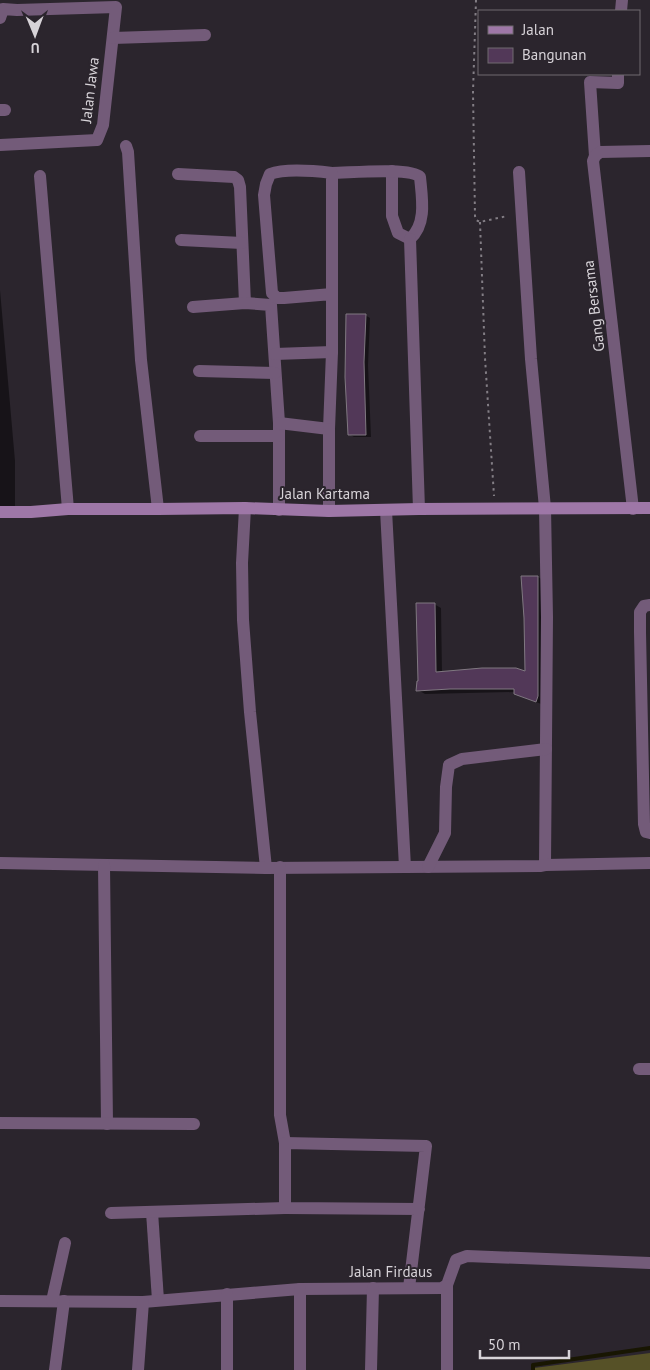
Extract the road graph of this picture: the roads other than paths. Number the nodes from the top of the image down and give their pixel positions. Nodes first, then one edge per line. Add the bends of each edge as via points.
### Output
1 (45, 4) edge
2 (0, 18) edge
3 (205, 35) dead end
4 (113, 38) junction
5 (618, 75) edge
6 (0, 145) edge
7 (126, 146) dead end
8 (650, 152) edge
9 (594, 156) junction
10 (392, 172) junction
11 (519, 172) dead end
12 (332, 173) junction
13 (178, 174) dead end
14 (40, 176) dead end
15 (410, 239) junction
16 (181, 240) dead end
17 (242, 243) junction
18 (332, 294) junction
19 (245, 303) junction
20 (193, 308) dead end
21 (332, 352) junction
22 (274, 354) junction
23 (199, 371) dead end
24 (276, 373) junction
25 (329, 429) junction
26 (279, 430) junction
27 (200, 436) dead end
28 (245, 508) junction
29 (545, 508) junction
30 (650, 508) edge
31 (68, 509) junction
32 (158, 509) junction
33 (419, 509) junction
34 (634, 509) junction
35 (280, 510) junction
36 (386, 510) junction
37 (329, 511) junction
38 (0, 512) edge
39 (650, 605) edge
40 (546, 749) junction
41 (650, 833) edge
42 (650, 862) edge
43 (0, 863) edge
44 (104, 865) junction
45 (545, 865) junction
46 (280, 867) junction
47 (405, 867) junction
48 (428, 867) junction
49 (266, 868) junction
50 (0, 1123) edge
51 (107, 1124) junction
52 (194, 1124) dead end
53 (285, 1143) junction
54 (285, 1208) junction
55 (419, 1209) junction
56 (152, 1212) junction
57 (111, 1213) dead end
58 (65, 1243) dead end
59 (650, 1263) edge
60 (447, 1284) junction
61 (373, 1288) junction
62 (409, 1288) junction
63 (300, 1289) junction
64 (227, 1294) junction
65 (158, 1300) junction
66 (0, 1301) edge
67 (58, 1301) junction
68 (143, 1302) junction
69 (55, 1370) edge
70 (138, 1370) edge
71 (227, 1370) edge
72 (300, 1370) edge
73 (371, 1370) edge
74 (447, 1370) edge

1 - 2 street via 17,10 3,9
1 - 4 street, Jalan Jawa via 116,7
3 - 4 street
4 - 6 street, Jalan Jawa via 103,125 97,140
5 - 9 street, Gang Bersama via 618,83 590,82
7 - 32 street via 141,360
8 - 9 street via 600,152
9 - 34 street, Gang Bersama
10 - 12 street
10 - 15 street via 392,216 398,233
10 - 15 street via 412,172 420,177 420,227
11 - 29 street
12 - 18 street
12 - 18 street via 275,172 270,174 264,195 272,293 277,298
13 - 17 street via 234,177 238,180
14 - 31 street
15 - 33 street
16 - 17 street
17 - 19 street
18 - 21 street
19 - 20 street
19 - 22 street via 271,305
21 - 22 street
21 - 25 street
22 - 24 street
23 - 24 street
24 - 26 street
25 - 26 street
25 - 37 street
26 - 27 street
26 - 35 street
28 - 32 main road, Jalan Kartama
28 - 35 main road, Jalan Kartama
28 - 49 street via 243,620
29 - 33 main road, Jalan Kartama
29 - 34 main road, Jalan Kartama
29 - 40 street
30 - 34 main road, Jalan Kartama
31 - 32 main road, Jalan Kartama
31 - 38 main road, Jalan Kartama
33 - 36 main road, Jalan Kartama
35 - 37 main road, Jalan Kartama
36 - 37 main road, Jalan Kartama
36 - 47 street
39 - 41 street via 644,606 640,612 640,632 644,824 646,832
40 - 45 street
40 - 48 street via 462,759 449,765 445,833
42 - 45 street
43 - 44 street
44 - 49 street
44 - 51 street
45 - 48 street
46 - 47 street
46 - 49 street
46 - 53 street via 280,1115
47 - 48 street
50 - 51 street
51 - 52 street
53 - 54 street
53 - 55 street via 426,1146
54 - 55 street
54 - 56 street
55 - 62 street
56 - 57 street
56 - 65 street
58 - 67 street
59 - 60 street, Jalan Firdaus via 467,1256 456,1260
60 - 62 street, Jalan Firdaus via 442,1288
60 - 74 street
61 - 62 street, Jalan Firdaus
61 - 63 street, Jalan Firdaus
61 - 73 street
63 - 64 street, Jalan Firdaus
63 - 72 street
64 - 65 street, Jalan Firdaus
64 - 71 street
65 - 68 street, Jalan Firdaus
66 - 67 street, Jalan Firdaus
67 - 68 street, Jalan Firdaus
67 - 69 street
68 - 70 street

